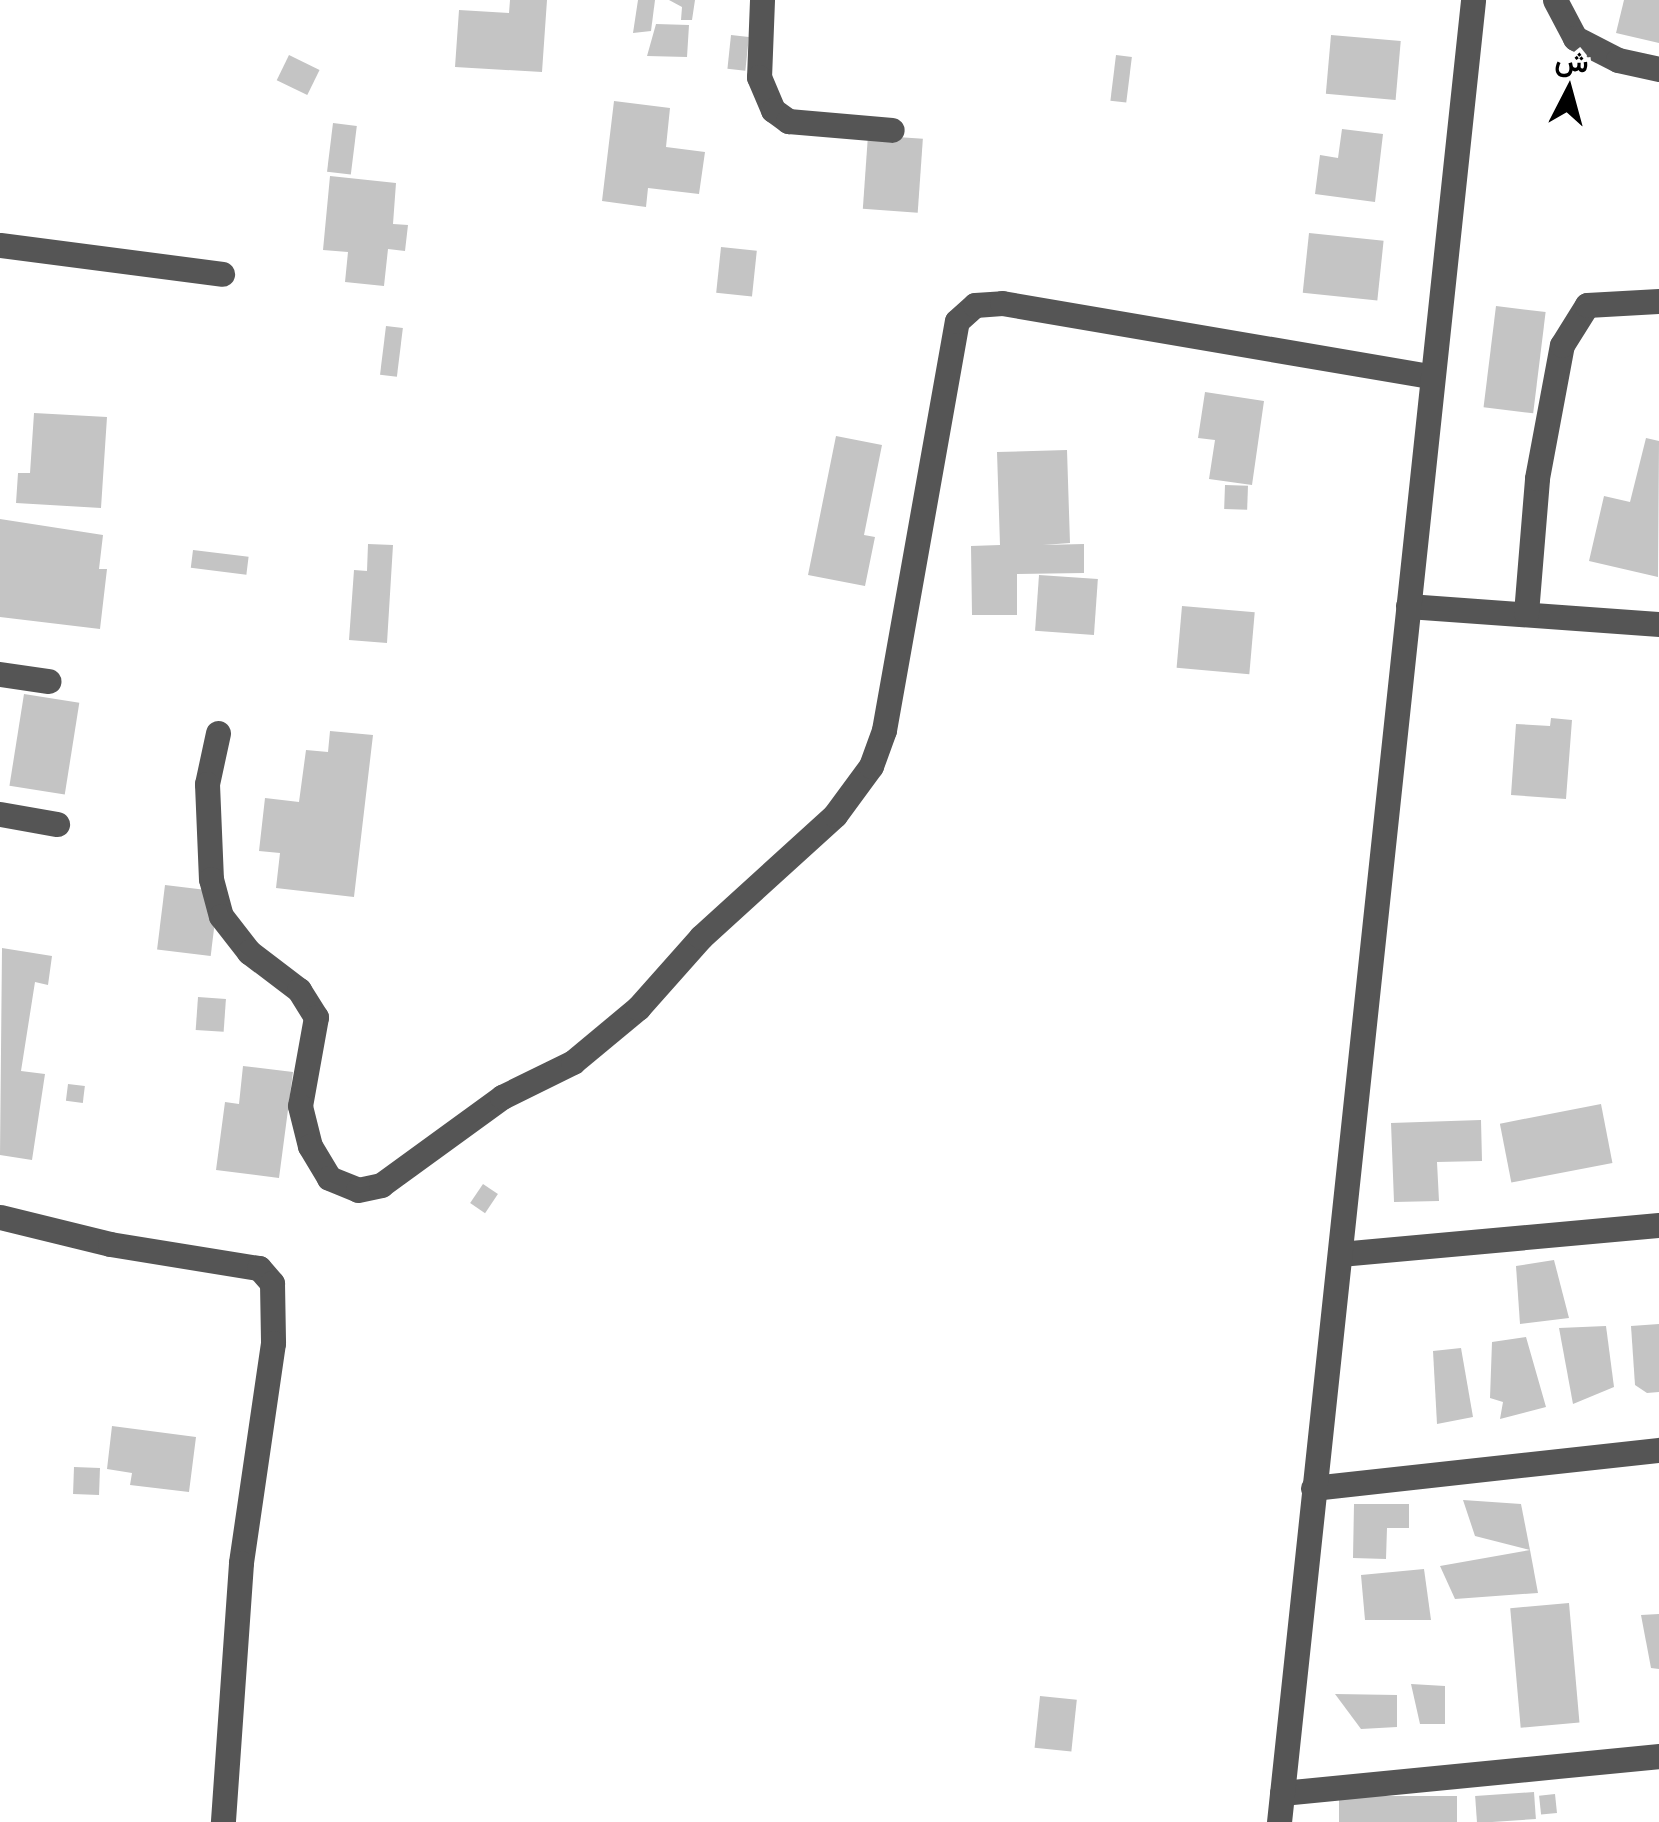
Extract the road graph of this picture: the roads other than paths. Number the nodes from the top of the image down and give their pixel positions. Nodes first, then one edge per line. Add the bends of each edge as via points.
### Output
1 (762, 0) edge
2 (1473, 0) edge
3 (1556, 0) edge
4 (1659, 69) edge
5 (892, 130) dead end
6 (0, 245) edge
7 (222, 274) dead end
8 (1659, 301) edge
9 (1431, 376) junction
10 (1408, 606) junction
11 (1526, 613) junction
12 (1659, 624) edge
13 (0, 674) edge
14 (48, 681) dead end
15 (218, 732) dead end
16 (0, 814) edge
17 (57, 824) dead end
18 (0, 1217) edge
19 (1659, 1225) edge
20 (1340, 1254) junction
21 (1659, 1450) edge
22 (1314, 1488) junction
23 (1659, 1756) edge
24 (1282, 1793) junction
25 (224, 1822) edge
26 (1279, 1822) edge

1 - 5 street via 758,76 773,110 788,120
2 - 9 street
3 - 4 street via 1575,38 1618,60
6 - 7 street
8 - 11 street via 1588,305 1562,345 1537,478
9 - 10 street
9 - 15 street via 1002,303 975,304 958,321 884,730 871,766 835,815 701,937 638,1008 572,1062 502,1097 381,1185 358,1190 329,1178 310,1146 300,1106 316,1016 299,990 249,952 222,916 210,879 207,784
10 - 11 street
10 - 20 street
11 - 12 street
13 - 14 street
16 - 17 street
18 - 25 street via 110,1244 259,1268 272,1283 272,1343 241,1563
19 - 20 street
20 - 22 street
21 - 22 street
22 - 24 street
23 - 24 street
24 - 26 street

